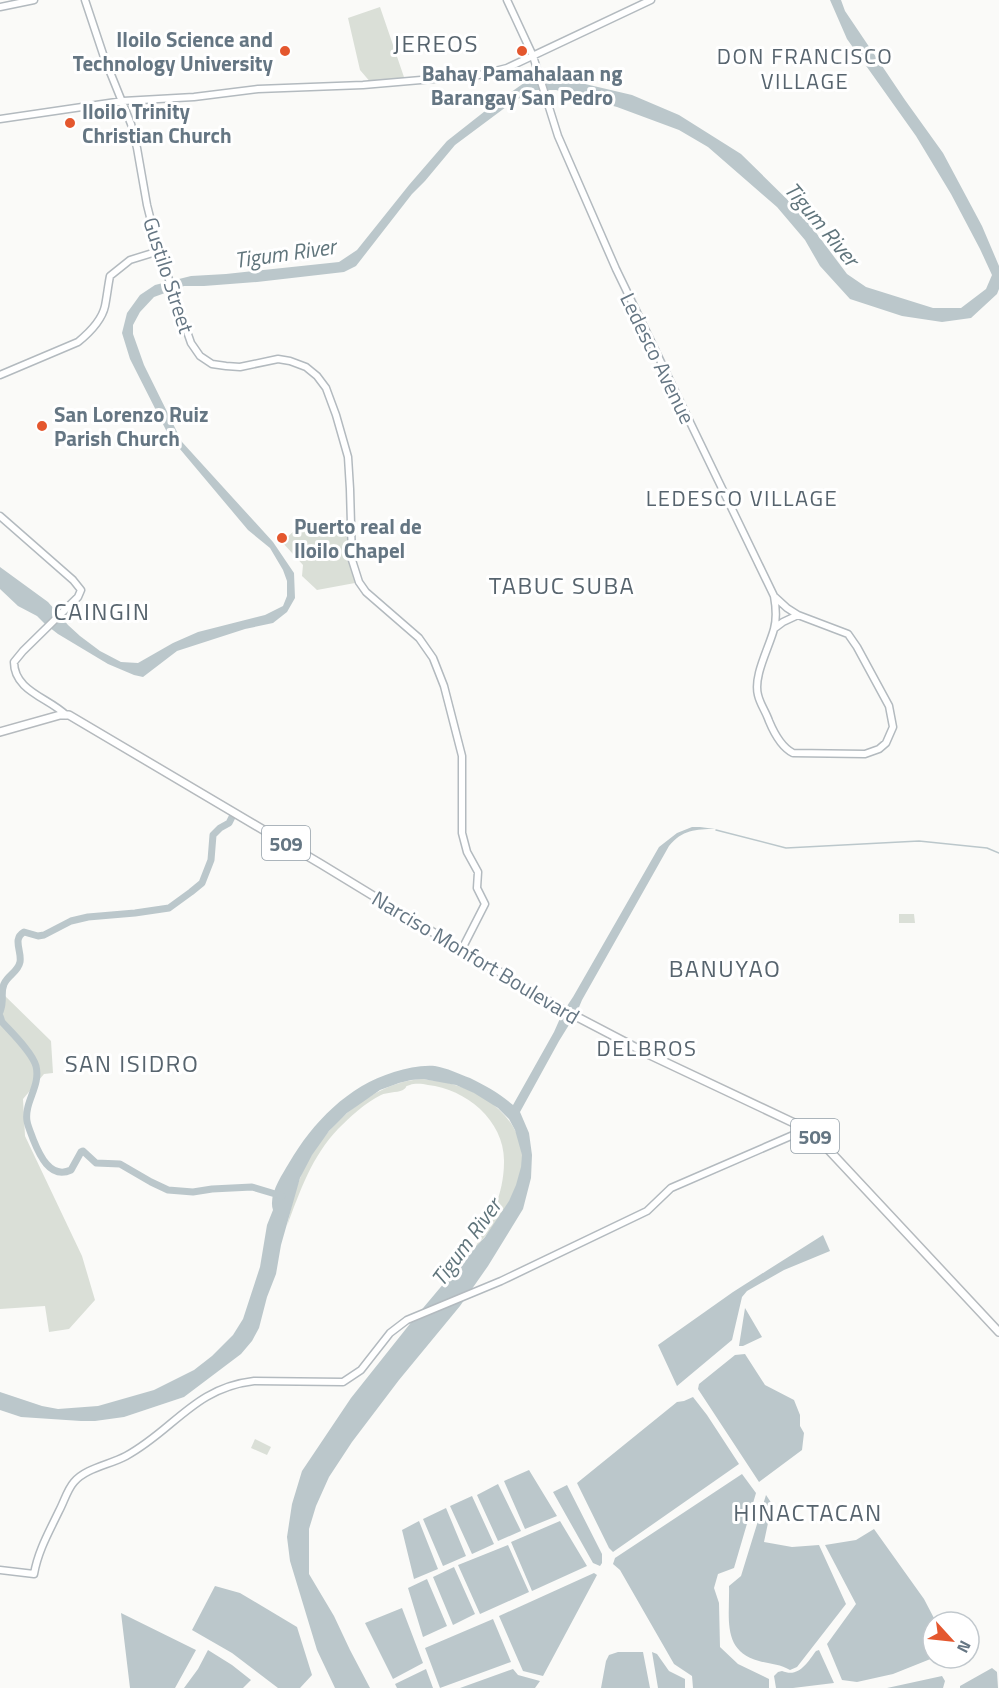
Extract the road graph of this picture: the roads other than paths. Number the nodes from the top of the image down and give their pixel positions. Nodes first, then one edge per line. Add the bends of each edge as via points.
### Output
1 (34, 0) edge
2 (85, 0) edge
3 (507, 0) edge
4 (651, 0) edge
5 (0, 7) edge
6 (532, 56) junction
7 (123, 101) junction
8 (0, 119) edge
9 (159, 251) junction
10 (0, 375) edge
11 (0, 516) edge
12 (774, 596) junction
13 (798, 615) junction
14 (775, 628) junction
15 (66, 715) junction
16 (0, 732) edge
17 (462, 949) junction
18 (807, 1129) junction
19 (999, 1332) edge
20 (0, 1570) edge

1 - 5 street
2 - 7 street, Gustilo Street
3 - 6 street, Ledesco Avenue
4 - 6 street
6 - 7 street via 479,75
6 - 12 street, Ledesco Avenue via 576,181
7 - 8 street
7 - 9 street, Gustilo Street
9 - 10 street via 130,260 110,276 104,310 86,335
9 - 17 street, Gustilo Street via 191,343 200,356 212,364 240,367 273,360 291,361 317,376 330,397 346,448 352,560 359,582 428,649 444,686 456,734 463,765 462,833 485,904
11 - 15 street via 81,590 14,662 16,675 33,694
12 - 13 street
12 - 14 street
13 - 14 street
13 - 14 street via 848,634 859,649 889,706 893,727 879,749 865,754 786,750 758,696 757,682
15 - 16 main road
15 - 17 main road, Narciso Monfort Boulevard / 509
17 - 18 main road, Narciso Monfort Boulevard / 509 via 610,1035
18 - 19 main road, Narciso Monfort Boulevard / 509
18 - 20 street via 671,1188 647,1211 408,1320 390,1333 361,1370 343,1382 245,1382 206,1397 127,1456 82,1474 72,1484 41,1548 34,1574

